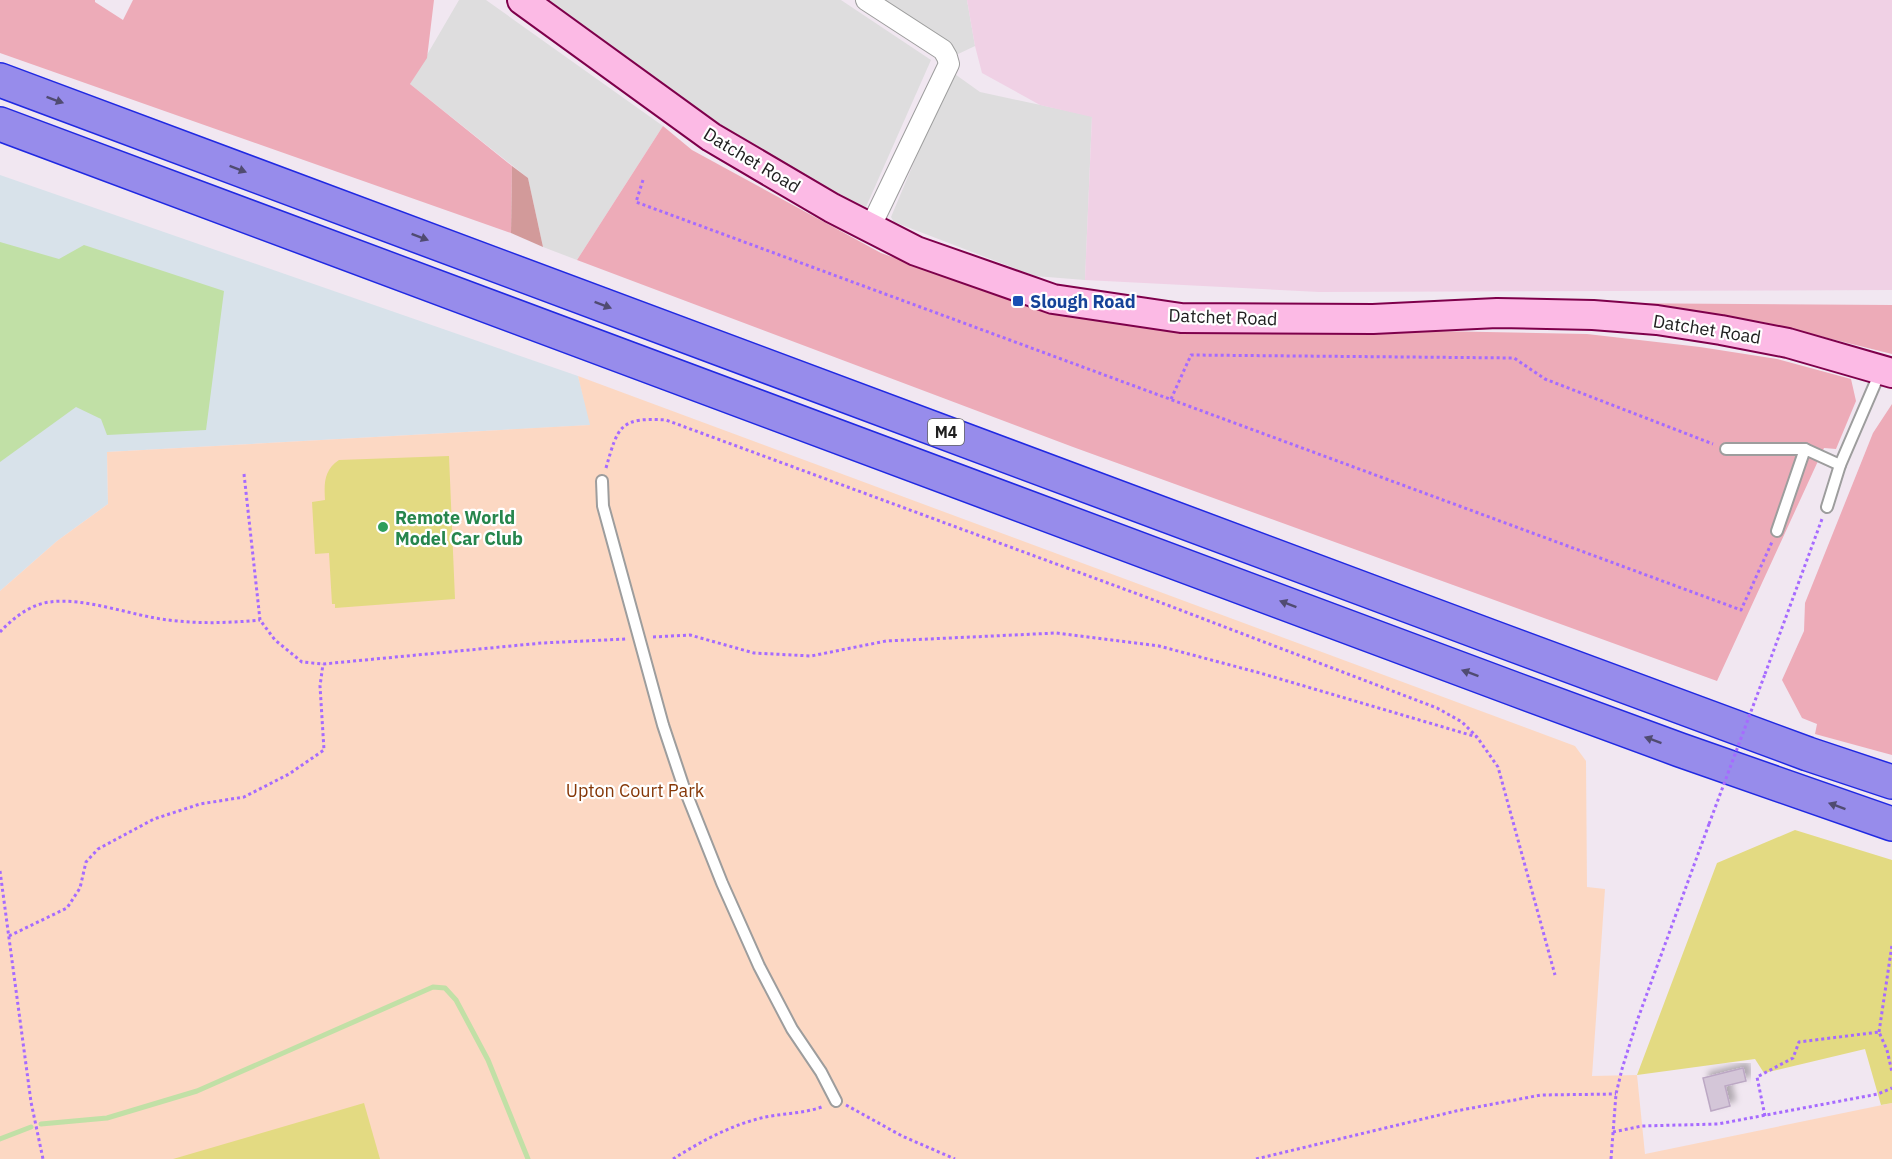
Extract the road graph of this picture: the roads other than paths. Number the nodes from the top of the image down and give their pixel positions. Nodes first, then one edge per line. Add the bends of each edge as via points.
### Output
1 (522, 0) edge
2 (866, 0) edge
3 (0, 80) edge
4 (0, 124) edge
5 (870, 228) junction
6 (1887, 371) edge
7 (1726, 449) road end
8 (1805, 449) junction
9 (1840, 465) junction
10 (602, 481) road end
11 (1827, 507) road end
12 (1777, 531) road end
13 (1892, 782) edge
14 (1892, 824) edge
15 (836, 1101) road end

1 - 5 main road, Datchet Road via 711,137
2 - 5 street via 943,50 949,64
3 -> 13 highway, M4 via 1503,641
14 -> 4 highway, M4 via 1411,651
5 - 6 main road, Datchet Road via 916,251 1053,299 1181,318 1373,319 1497,313 1604,316 1657,320 1788,343
6 - 9 lane
7 - 8 lane
8 - 9 lane
8 - 12 lane
9 - 11 lane
10 - 15 lane via 603,506 663,725 684,785 759,966

